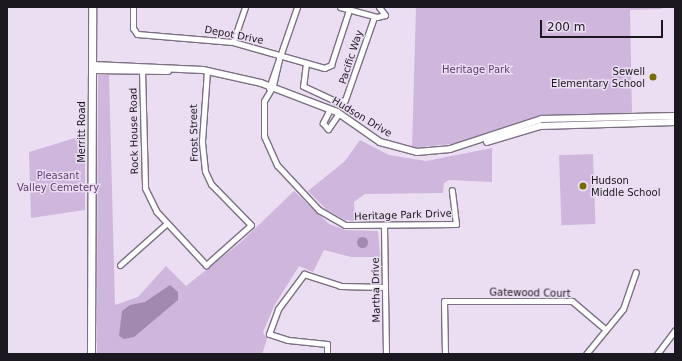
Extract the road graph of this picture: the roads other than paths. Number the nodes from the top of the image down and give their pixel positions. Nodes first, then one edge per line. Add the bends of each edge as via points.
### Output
1 (92, 7) edge
2 (133, 7) edge
3 (244, 7) edge
4 (297, 7) edge
5 (340, 7) edge
6 (379, 7) edge
7 (349, 8) edge
8 (374, 17) junction
9 (233, 42) junction
10 (280, 55) junction
11 (306, 63) junction
12 (93, 68) junction
13 (142, 70) junction
14 (206, 73) junction
15 (270, 87) junction
16 (329, 110) junction
17 (338, 114) junction
18 (675, 116) edge
19 (675, 122) edge
20 (452, 190) dead end
21 (166, 224) junction
22 (384, 226) junction
23 (120, 265) dead end
24 (206, 265) joint
25 (636, 272) dead end
26 (385, 287) junction
27 (605, 329) junction
28 (675, 330) edge
29 (91, 354) edge
30 (327, 354) edge
31 (386, 354) edge
32 (445, 354) edge
33 (586, 354) edge
34 (657, 354) edge

1 - 12 main road, Merritt Road
2 - 9 street, Depot Drive via 135,32
3 - 9 street
4 - 10 street, Heritage Park Drive
5 - 7 street
6 - 8 street via 385,15
7 - 8 street
7 - 11 street, Depot Drive via 328,67
8 - 11 street, Pacific Way via 343,102 303,86
9 - 10 street, Depot Drive
10 - 11 street, Depot Drive
10 - 15 street, Heritage Park Drive
12 - 13 street, Hudson Drive
12 - 14 street, Hudson Drive via 135,65
12 - 29 main road, Merritt Road
13 - 14 street, Hudson Drive
13 - 21 street, Rock House Road via 142,174 150,199
14 - 15 street, Hudson Drive
14 - 24 street, Frost Street via 202,141 205,171 211,184 251,225
15 - 16 street, Hudson Drive
15 - 22 street, Heritage Park Drive via 262,116 264,136 277,165 332,220 345,225
16 - 17 street, Hudson Drive
16 - 17 street via 323,123 328,129
17 - 18 street, Hudson Drive via 380,142 427,152 460,147 542,119
17 - 19 street, Hudson Drive via 381,147 426,156 447,154 537,127
20 - 22 street, Heritage Park Drive via 456,224
21 - 23 street
21 - 24 street, Rock House Road
22 - 26 street, Martha Drive
25 - 27 street via 623,309
26 - 30 street via 340,286 304,274 278,309 269,334 294,341 327,344
26 - 31 street, Martha Drive
27 - 32 street, Gatewood Court via 572,301 444,301
27 - 33 street
28 - 34 street

